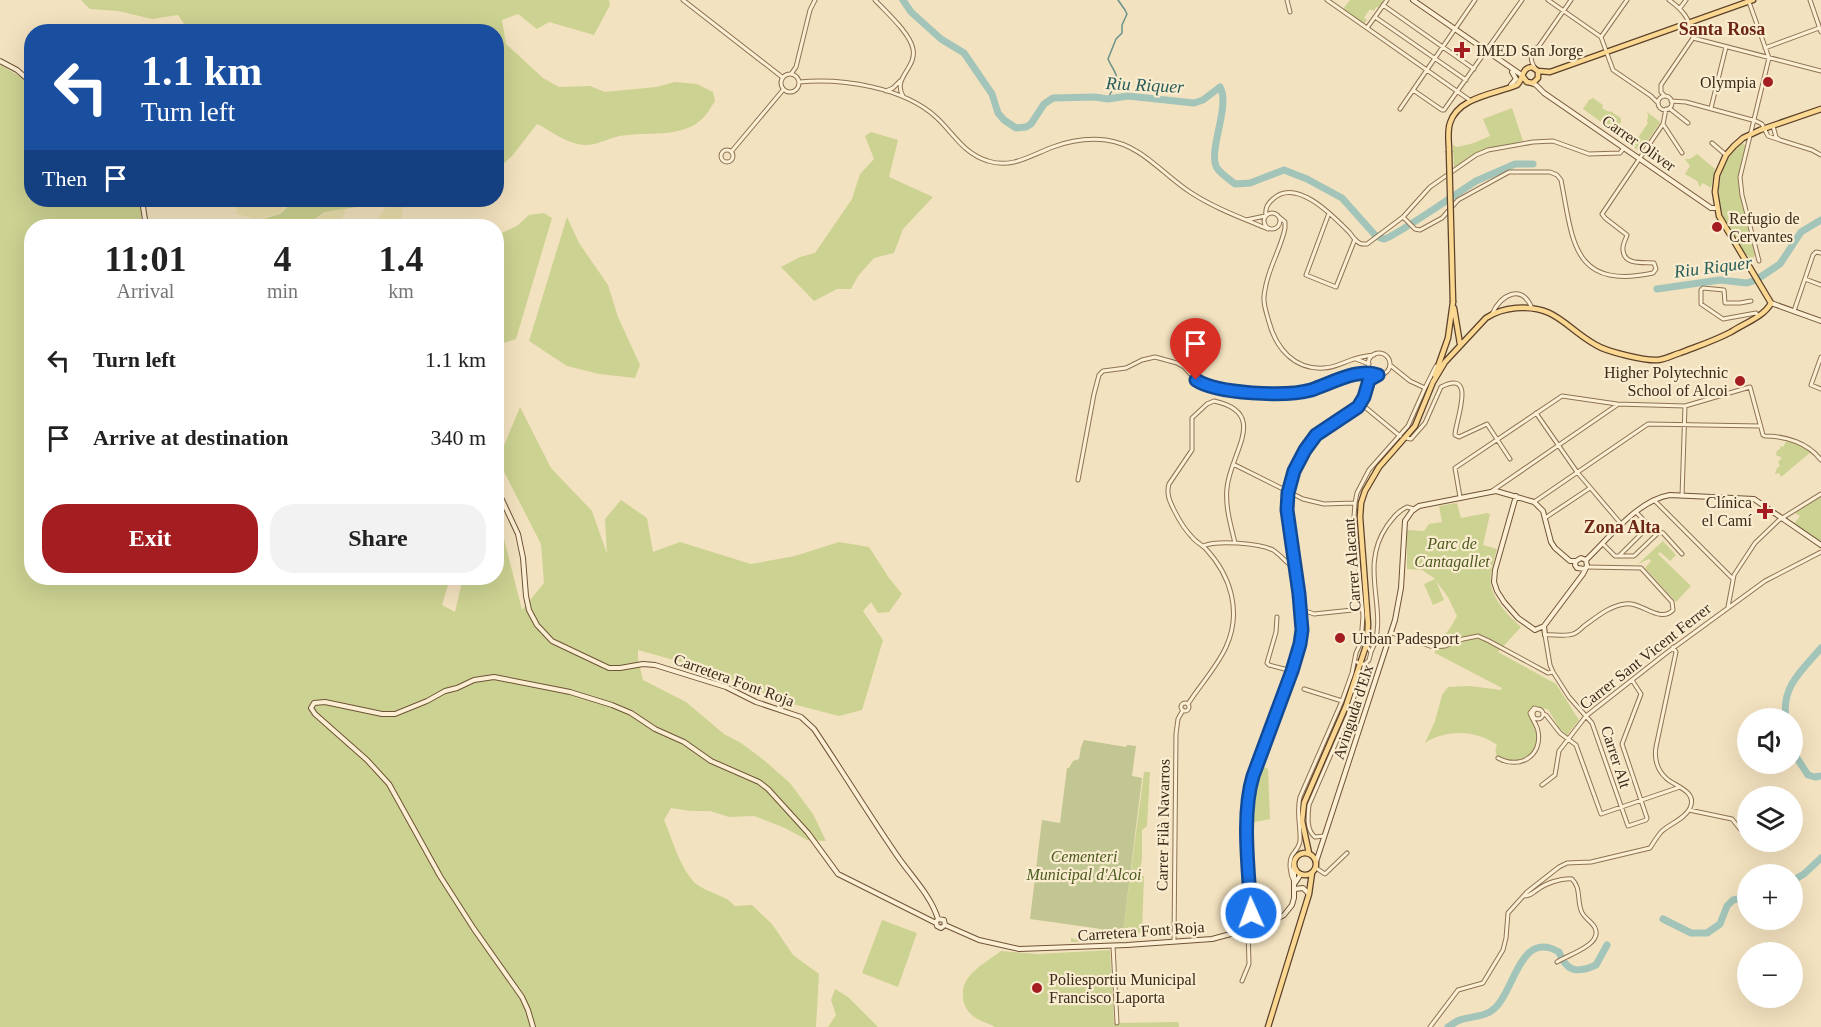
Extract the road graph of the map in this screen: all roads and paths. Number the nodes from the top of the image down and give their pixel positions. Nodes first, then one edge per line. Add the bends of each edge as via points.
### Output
1 (682, 0) edge
2 (814, 0) edge
3 (875, 0) edge
4 (1287, 0) edge
5 (1327, 0) edge
6 (1387, 0) edge
7 (1413, 0) edge
8 (1475, 0) edge
9 (1522, 0) edge
10 (1548, 0) edge
11 (1571, 0) edge
12 (1627, 0) edge
13 (1669, 0) edge
14 (1686, 0) edge
15 (1750, 0) edge
16 (1810, 0) edge
17 (1383, 5) junction
18 (1680, 8) junction
19 (1563, 11) junction
20 (1290, 12) dead end
21 (1375, 17) junction
22 (1689, 23) junction
23 (1367, 28) junction
24 (1455, 30) junction
25 (1820, 30) edge
26 (1601, 37) junction
27 (1693, 38) junction
28 (1443, 47) junction
29 (1726, 47) junction
30 (1765, 48) junction
31 (1486, 52) junction
32 (1606, 53) junction
33 (1769, 58) junction
34 (1435, 59) junction
35 (0, 61) edge
36 (1505, 65) junction
37 (1474, 69) junction
38 (1525, 69) junction
39 (1427, 70) junction
40 (1536, 70) junction
41 (1821, 71) edge
42 (790, 74) junction
43 (24, 76) edge
44 (1523, 76) junction
45 (782, 77) junction
46 (1538, 78) junction
47 (900, 80) junction
48 (1466, 80) junction
49 (799, 82) junction
50 (1530, 83) junction
51 (783, 90) junction
52 (1413, 90) junction
53 (1503, 90) junction
54 (884, 91) junction
55 (1458, 92) junction
56 (1549, 95) junction
57 (1665, 96) junction
58 (904, 98) junction
59 (1471, 101) junction
60 (1671, 101) junction
61 (1658, 103) junction
62 (1667, 108) junction
63 (1711, 108) junction
64 (1400, 109) dead end
65 (1821, 109) edge
66 (1754, 120) junction
67 (1663, 123) junction
68 (1688, 123) dead end
69 (1773, 126) junction
70 (1764, 129) junction
71 (1750, 134) junction
72 (1780, 140) junction
73 (1712, 143) dead end
74 (1624, 147) junction
75 (731, 152) dead end
76 (1682, 153) dead end
77 (1726, 155) junction
78 (1821, 155) edge
79 (1640, 158) junction
80 (1269, 204) junction
81 (1716, 208) junction
82 (1273, 212) junction
83 (1329, 213) junction
84 (1265, 216) junction
85 (1279, 217) junction
86 (1403, 217) junction
87 (1244, 219) junction
88 (1270, 229) junction
89 (1354, 239) junction
90 (1280, 243) junction
91 (1821, 253) edge
92 (1759, 261) dead end
93 (1805, 279) junction
94 (1821, 285) edge
95 (1751, 301) dead end
96 (1453, 302) junction
97 (1770, 305) junction
98 (1533, 308) junction
99 (1794, 311) junction
100 (1492, 314) junction
101 (1756, 317) junction
102 (1821, 321) edge
103 (1448, 338) junction
104 (1460, 342) junction
105 (1443, 351) junction
106 (1374, 355) junction
107 (1449, 357) junction
108 (1821, 357) edge
109 (1354, 359) junction
110 (1440, 359) junction
111 (1369, 364) junction
112 (1390, 365) junction
113 (1372, 372) junction
114 (1378, 375) junction
115 (1433, 382) junction
116 (1425, 388) junction
117 (1821, 388) edge
118 (1360, 404) junction
119 (1617, 404) junction
120 (1685, 405) junction
121 (1536, 412) junction
122 (1684, 425) junction
123 (1760, 426) junction
124 (1403, 437) junction
125 (1497, 439) junction
126 (1558, 445) junction
127 (1510, 459) dead end
128 (1821, 460) edge
129 (1233, 464) junction
130 (1577, 472) junction
131 (1078, 480) dead end
132 (1590, 489) junction
133 (1492, 490) junction
134 (1288, 493) junction
135 (1821, 494) edge
136 (1516, 496) junction
137 (1682, 496) junction
138 (1460, 497) junction
139 (1654, 500) junction
140 (1534, 502) junction
141 (1355, 503) junction
142 (504, 504) edge
143 (1414, 509) junction
144 (1636, 512) junction
145 (1545, 518) junction
146 (1781, 518) junction
147 (1622, 525) junction
148 (1649, 526) junction
149 (1657, 534) junction
150 (1234, 543) junction
151 (1603, 544) junction
152 (1821, 545) edge
153 (1203, 546) junction
154 (1821, 552) edge
155 (1683, 554) dead end
156 (1619, 556) junction
157 (1586, 560) junction
158 (1576, 561) junction
159 (1296, 568) junction
160 (1585, 568) junction
161 (1733, 579) junction
162 (1728, 607) junction
163 (1300, 609) junction
164 (1362, 609) junction
165 (1277, 617) dead end
166 (1544, 626) junction
167 (1535, 630) junction
168 (1392, 633) junction
169 (1545, 635) junction
170 (1673, 647) junction
171 (1365, 648) junction
172 (1359, 662) junction
173 (1292, 671) junction
174 (1553, 672) junction
175 (1632, 680) junction
176 (1304, 689) dead end
177 (1342, 700) junction
178 (1540, 710) junction
179 (1543, 714) junction
180 (1586, 716) junction
181 (1568, 739) junction
182 (1498, 758) dead end
183 (1542, 785) dead end
184 (1680, 787) junction
185 (1641, 800) junction
186 (1299, 803) junction
187 (1309, 805) junction
188 (1620, 808) junction
189 (1689, 810) junction
190 (1302, 811) junction
191 (1737, 825) edge
192 (1325, 836) junction
193 (1306, 842) junction
194 (1302, 853) junction
195 (1319, 853) junction
196 (1347, 853) dead end
197 (1311, 854) junction
198 (1294, 867) junction
199 (1315, 868) junction
200 (1302, 875) junction
201 (1295, 886) junction
202 (1310, 888) junction
203 (1309, 894) junction
204 (1524, 896) junction
205 (937, 921) junction
206 (1249, 925) junction
207 (1174, 942) junction
208 (1113, 946) junction
209 (1560, 960) dead end
210 (1242, 981) dead end
211 (1117, 1023) dead end
212 (533, 1027) edge
213 (1268, 1027) edge
214 (1430, 1027) edge

1 - 45 street
2 - 42 street via 796,67
3 - 47 street via 913,47 911,63
4 - 20 street
5 - 23 street
6 - 17 street
7 - 24 street
8 - 24 street
9 - 31 street
10 - 19 street
11 - 19 street
12 - 26 street
13 - 18 street
14 - 18 street
15 - 22 main road
15 - 30 street
16 - 25 street
17 - 21 street
17 - 28 street
18 - 22 street
19 - 26 street
19 - 40 street via 1533,52
21 - 23 street
21 - 34 street
22 - 27 street
22 - 32 main road
23 - 39 street
24 - 28 street
24 - 31 street
25 - 30 street
26 - 32 street
27 - 29 street
27 - 57 street via 1661,85
28 - 34 street
28 - 37 street
29 - 33 street
29 - 63 street
30 - 33 street
31 - 36 street
31 - 37 street
32 - 40 main road via 1550,72
32 - 61 street via 1614,71
33 - 41 street
33 - 66 street
34 - 39 street
34 - 48 street
35 - 43 street
36 - 38 street
36 - 44 street
36 - 53 street via 1516,79
37 - 48 street
38 - 40 main road
38 - 44 main road
39 - 52 street
39 - 55 street
40 - 46 main road
42 - 45 street
42 - 49 street
44 - 50 main road
44 - 53 main road via 1517,85
45 - 51 street
46 - 50 main road
46 - 56 street, Carrer Oliver
47 - 54 street
47 - 58 street
48 - 55 street
49 - 51 street via 794,92
49 - 54 street via 843,82
50 - 53 main road
50 - 56 street, Carrer Oliver
51 - 75 street
52 - 55 street via 1443,111
52 - 64 street
53 - 59 main road
54 - 58 street
55 - 59 street
56 - 74 street, Carrer Oliver
57 - 60 street
57 - 61 street
58 - 87 street via 932,114 961,146 989,162 1018,162 1078,141 1111,141 1136,149 1192,194
59 - 96 main road, bridge via 1459,108 1449,129
60 - 62 street
60 - 63 street
61 - 62 street
62 - 67 street
62 - 68 street
63 - 66 street
65 - 69 main road
66 - 70 street
66 - 71 street
67 - 76 street
67 - 79 street
69 - 70 main road
69 - 72 street
70 - 71 main road
70 - 72 street via 1768,136
71 - 77 main road
71 - 92 street via 1740,186
72 - 78 street
73 - 77 street
74 - 79 street, Carrer Oliver
74 - 86 street via 1620,153 1597,154 1553,141 1488,150 1430,187
77 - 81 main road via 1716,180
79 - 81 street, Carrer Oliver
79 - 86 street via 1602,213 1626,233 1625,255 1635,262 1654,263 1656,267 1650,274 1616,277 1589,266 1571,236 1559,177 1550,172 1516,171 1501,175 1465,195 1442,218 1420,230
80 - 82 street
80 - 83 street via 1280,194 1292,193 1309,198
80 - 84 street
81 - 97 main road
82 - 84 street
82 - 85 street
83 - 89 street
83 - 89 street via 1306,275 1336,287
84 - 87 street
84 - 88 street via 1263,222
85 - 88 street via 1277,228
85 - 90 street via 1286,226
86 - 89 street via 1369,243
87 - 88 street
88 - 90 street via 1280,232
90 - 109 street via 1263,298 1276,342 1289,357 1312,368 1327,368
91 - 93 street via 1813,255
93 - 94 street
93 - 99 street
95 - 101 street via 1725,303 1724,290 1701,290 1701,304 1722,319 1756,313
96 - 103 main road
96 - 104 main road
97 - 99 street
97 - 101 main road, Carrer Alacant
98 - 100 main road, Carrer Alacant
98 - 100 street, Carrer Alacant via 1526,298 1509,294
98 - 101 main road, Carrer Alacant via 1555,315 1604,349 1658,360 1716,339
99 - 102 street
100 - 104 main road, Carrer Alacant
103 - 104 main road via 1455,334
103 - 105 main road
104 - 107 main road, Carrer Alacant
105 - 107 main road
105 - 110 main road
106 - 109 street
106 - 111 street
106 - 112 street via 1387,356
107 - 115 main road, Carrer Alacant
108 - 117 street via 1811,385
109 - 111 street
110 - 115 main road
110 - 116 street, Carrer Alacant
111 - 113 street
112 - 114 street
112 - 116 street
113 - 114 street
113 - 131 street via 1339,378 1311,390 1280,394 1206,385 1177,363 1155,357 1126,368 1103,371 1094,394
114 - 118 street via 1369,380
115 - 124 main road, Carrer Alacant via 1419,420
116 - 124 street, Carrer Alacant
118 - 124 street
118 - 134 street via 1312,439 1294,471
119 - 120 street
119 - 121 street via 1562,396
119 - 126 street
120 - 122 street
120 - 123 street via 1750,387
121 - 125 street
121 - 126 street
122 - 123 street
122 - 130 street via 1644,425
122 - 137 street
123 - 128 street via 1764,436 1781,436 1813,450
124 - 125 street via 1411,439 1422,427 1441,387 1453,384 1461,388 1463,395 1455,435 1486,423
124 - 141 street, Carrer Alacant via 1366,475
124 - 171 main road, Carrer Alacant via 1374,475 1361,503 1368,624
125 - 127 street
125 - 138 street via 1455,468
126 - 130 street
126 - 133 street
129 - 134 street
129 - 150 street via 1226,499
129 - 153 street via 1244,422 1235,409 1212,401 1192,418 1192,450 1168,489 1181,523
130 - 132 street
130 - 140 street
132 - 145 street
132 - 147 street
133 - 136 street
133 - 138 street
134 - 141 street via 1318,503
134 - 159 street
135 - 146 street
136 - 140 street
136 - 167 street via 1494,582 1504,603
137 - 139 street
137 - 146 street via 1751,498
138 - 143 street
139 - 144 street
139 - 161 street
140 - 145 street
141 - 164 street, Carrer Alacant
142 - 205 street, Carretera Font Roja via 518,534 527,603 541,631 558,644 609,668 661,666 726,687 805,720 921,888 936,912
143 - 168 street, Avinguda d'Elx via 1405,521 1401,588
143 - 171 street via 1407,507 1399,512 1376,545 1377,632
144 - 147 street
144 - 148 street
145 - 158 street via 1555,548 1568,560
146 - 152 street
146 - 161 street via 1755,543
147 - 151 street
148 - 149 street
148 - 156 street
149 - 155 street via 1663,533
149 - 156 street via 1637,555
150 - 153 street
150 - 159 street via 1268,548
151 - 156 street
151 - 157 street
153 - 207 street, Carrer Filà Navarros via 1228,582 1233,621 1223,653 1188,704 1182,704 1178,720
154 - 162 street, Carrer Sant Vicent Ferrer via 1765,581
157 - 158 street
157 - 160 street
158 - 160 street via 1577,568
159 - 163 street
160 - 166 street
160 - 169 street via 1641,568 1672,602 1673,610 1663,615 1628,603 1604,612 1572,635
161 - 162 street
162 - 170 street, Carrer Sant Vicent Ferrer
163 - 164 street via 1314,614
163 - 173 street via 1302,630
164 - 171 street, Carrer Alacant
165 - 173 street via 1267,663
166 - 167 street
166 - 169 street
167 - 169 street
168 - 174 street via 1433,647 1478,636 1548,673
168 - 192 street, Avinguda d'Elx
169 - 174 street
170 - 175 street, Carrer Sant Vicent Ferrer
170 - 184 street via 1676,652 1655,756 1664,776
171 - 172 main road, Carrer Alacant
171 - 172 street via 1369,660
172 - 177 street, Carrer Alacant
172 - 187 street, Carrer Alacant via 1348,715
172 - 190 main road, Carrer Alacant via 1342,715
173 - 206 street via 1248,793
174 - 180 street, Carrer Alt
175 - 180 street, Carrer Sant Vicent Ferrer
175 - 185 street via 1641,694 1622,744
176 - 177 street
177 - 186 street, Carrer Alacant
178 - 179 street
178 - 179 street via 1534,711 1534,717 1540,719
178 - 182 street via 1534,708 1530,713 1538,732 1529,759 1513,763
179 - 181 street
180 - 181 street, Carrer Sant Vicent Ferrer
180 - 188 street, Carrer Alt via 1592,723
181 - 183 street, Carrer Sant Vicent Ferrer via 1559,751 1556,774
181 - 188 street via 1576,745 1601,814
184 - 185 street
184 - 189 street via 1690,797
185 - 188 street
185 - 188 street via 1646,820 1627,826
186 - 190 street, Carrer Alacant
186 - 201 street, Carrer Alacant via 1299,844 1290,864
187 - 190 street, Carrer Alacant
187 - 192 street, Carrer Alacant via 1310,832 1315,837
189 - 191 street via 1732,819
189 - 204 street via 1661,832 1650,848 1591,862 1567,863
190 - 193 main road, Carrer Alacant
192 - 195 street, Avinguda d'Elx
193 - 194 main road, Carrer Alacant
193 - 197 main road, Carrer Alacant
194 - 197 main road
194 - 198 main road via 1294,860
195 - 197 street
195 - 199 street, Avinguda d'Elx
196 - 199 street via 1325,874
197 - 199 main road
198 - 200 main road
198 - 201 street
199 - 200 main road
199 - 202 main road
200 - 201 street
200 - 202 main road
201 - 203 street
201 - 206 street via 1287,912 1263,926
202 - 203 main road
203 - 213 main road
204 - 209 street via 1562,880 1576,883 1581,910 1594,926 1596,936 1591,944
204 - 214 street via 1507,916 1503,950 1483,983 1458,990
205 - 208 street, Carretera Font Roja via 940,928 945,925 1014,949
205 - 212 street via 838,874 808,833 759,782 711,761 680,740 612,705 494,676 474,680 395,714 314,703 314,713 389,784 440,876 522,997
206 - 207 street, Carretera Font Roja via 1236,934
206 - 210 street via 1249,964
207 - 208 street, Carretera Font Roja
208 - 211 street

